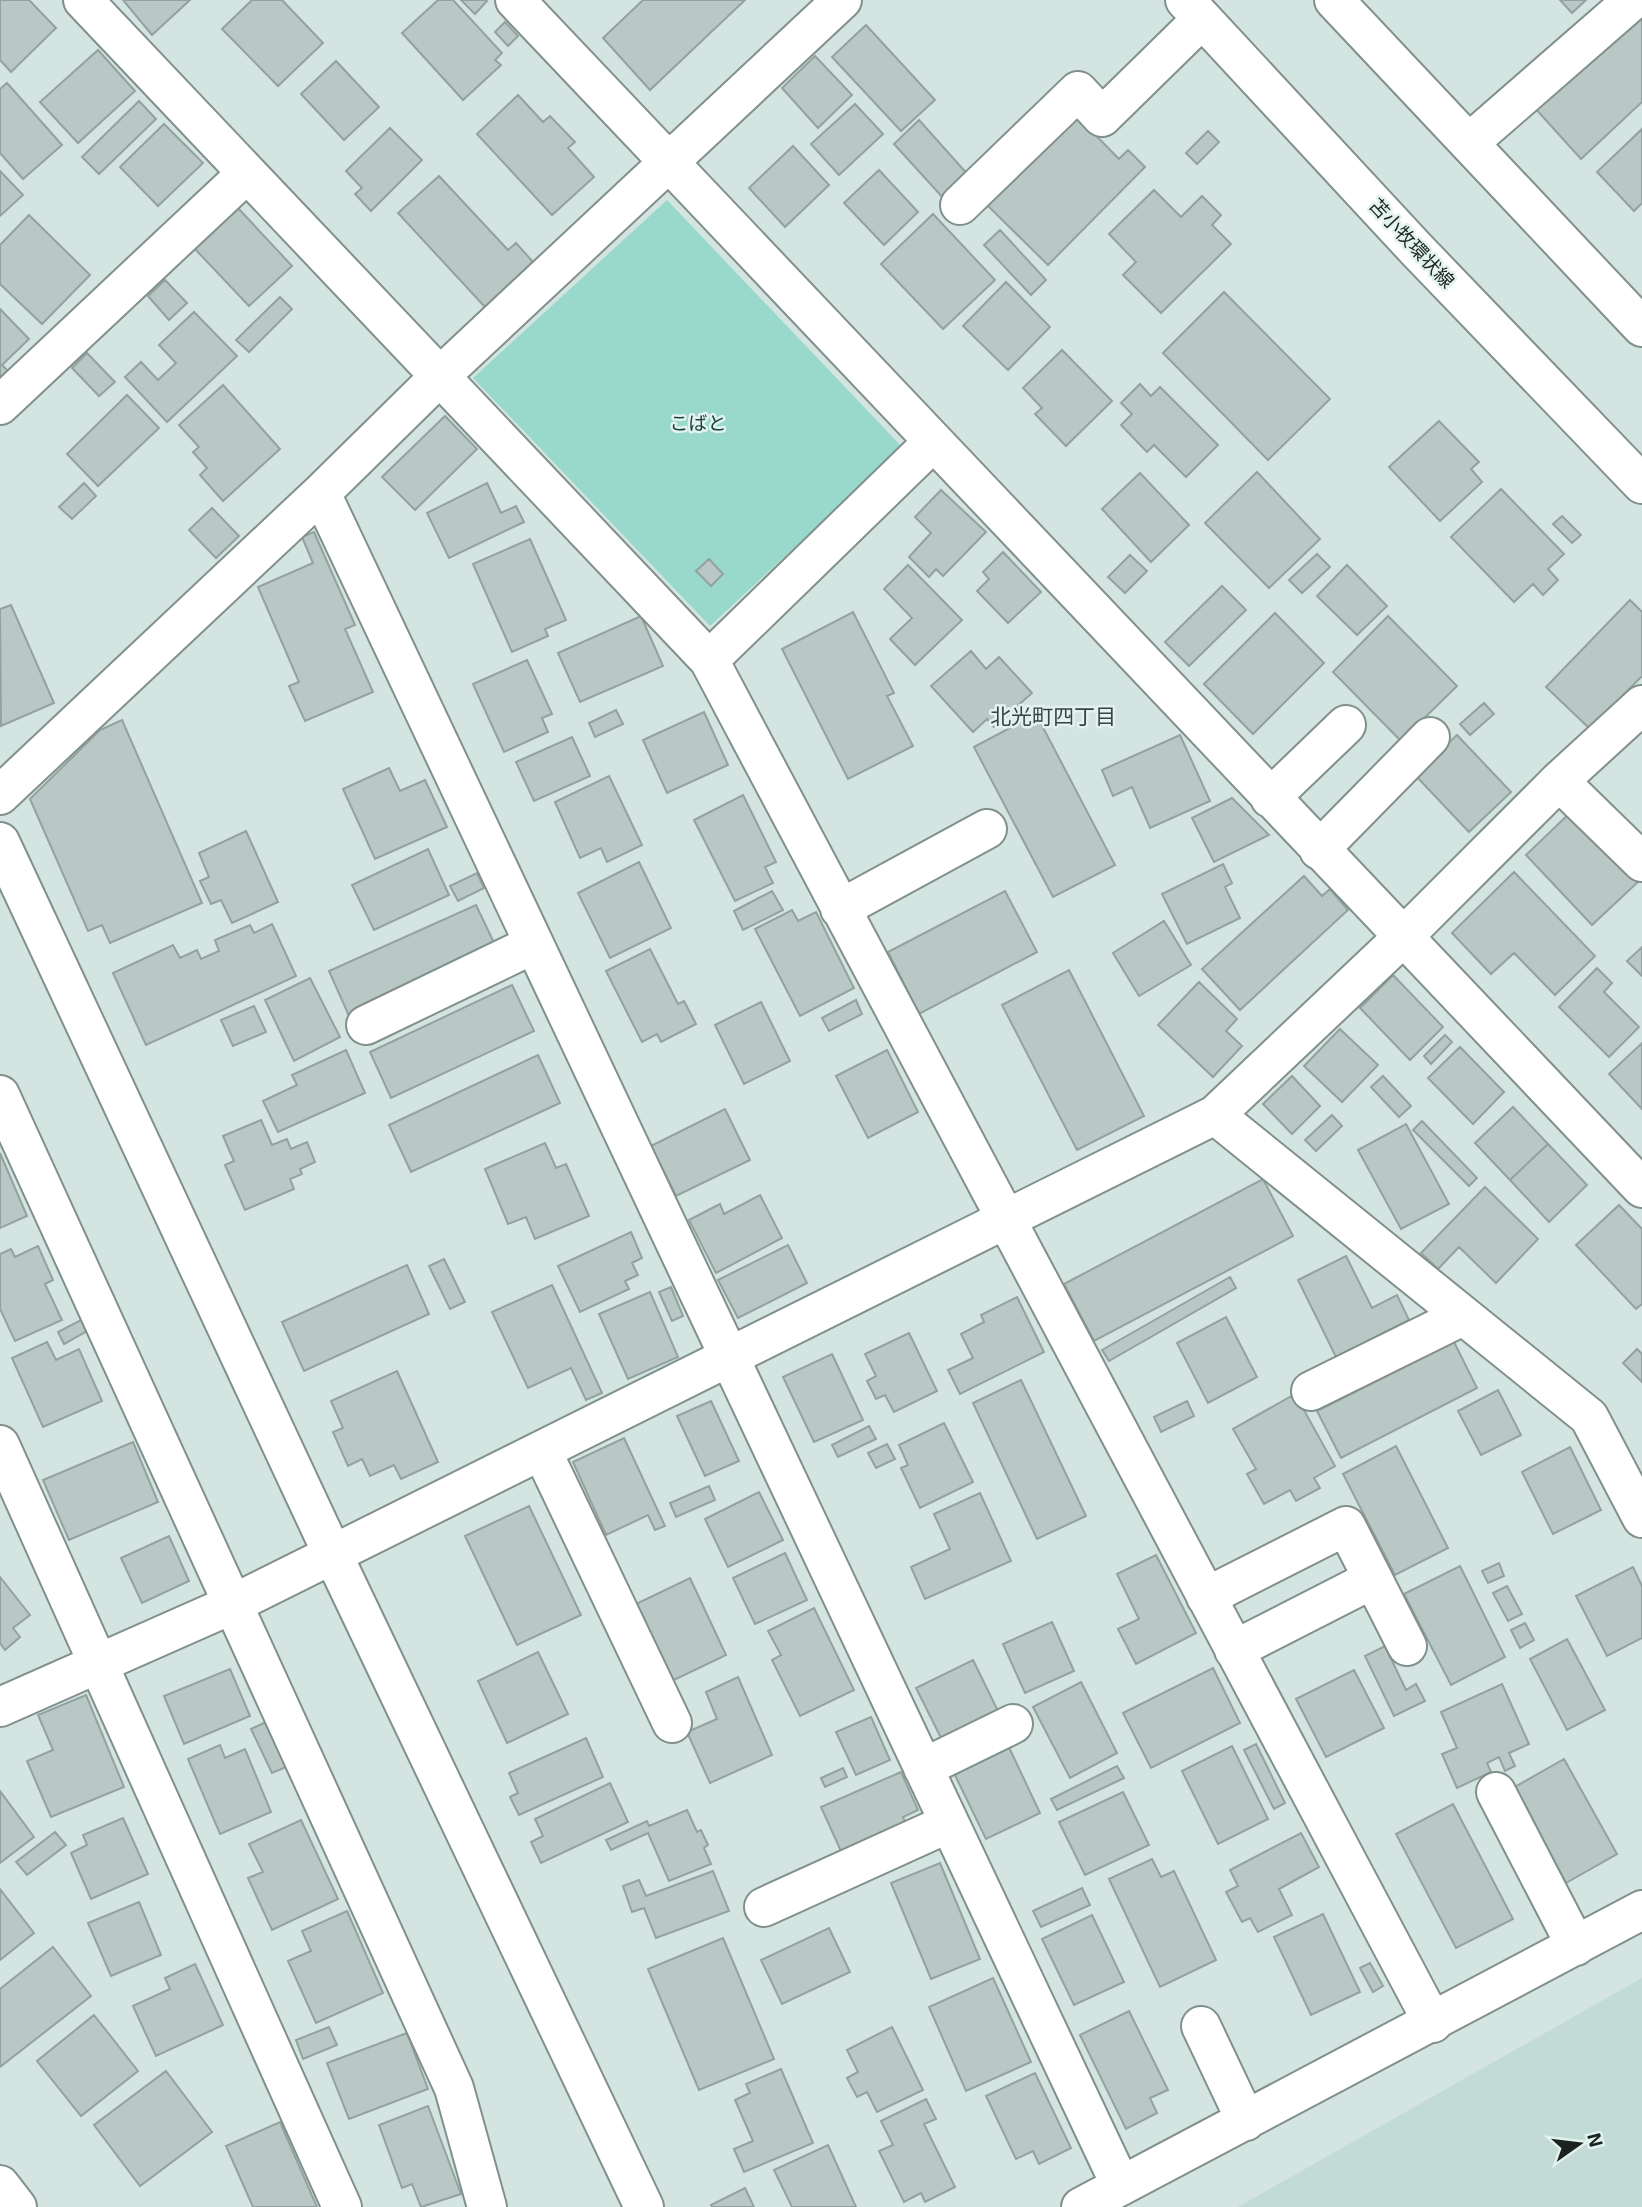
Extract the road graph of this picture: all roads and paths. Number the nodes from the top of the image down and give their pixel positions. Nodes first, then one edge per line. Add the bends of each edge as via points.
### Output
1 (83, 0) edge
2 (515, 0) edge
3 (842, 0) edge
4 (1334, 0) edge
5 (1633, 0) edge
6 (1194, 10) edge
7 (1470, 142) junction
8 (668, 165) junction
9 (246, 174) junction
10 (960, 205) dead end
11 (1642, 327) edge
12 (438, 378) junction
13 (0, 405) edge
14 (932, 443) junction
15 (1642, 484) edge
16 (321, 493) junction
17 (709, 660) junction
18 (1642, 705) edge
19 (1346, 725) dead end
20 (1430, 737) dead end
21 (1559, 781) junction
22 (0, 795) edge
23 (1270, 798) junction
24 (987, 829) dead end
25 (0, 842) edge
26 (1319, 850) junction
27 (1642, 862) edge
28 (840, 909) junction
29 (1402, 938) junction
30 (534, 944) junction
31 (366, 1024) dead end
32 (0, 1095) edge
33 (1215, 1115) junction
34 (1642, 1188) edge
35 (1004, 1218) junction
36 (1463, 1315) junction
37 (729, 1359) junction
38 (1311, 1391) dead end
39 (0, 1445) edge
40 (542, 1451) junction
41 (1642, 1518) edge
42 (332, 1555) junction
43 (1373, 1579) junction
44 (1206, 1597) junction
45 (233, 1604) junction
46 (1407, 1646) dead end
47 (1234, 1650) junction
48 (98, 1661) junction
49 (0, 1707) edge
50 (672, 1723) dead end
51 (1013, 1724) dead end
52 (923, 1768) junction
53 (1496, 1792) dead end
54 (949, 1823) junction
55 (764, 1908) dead end
56 (1642, 1910) edge
57 (1576, 1946) junction
58 (1433, 2023) junction
59 (1201, 2026) dead end
60 (1246, 2121) junction
61 (0, 2185) edge
62 (1121, 2186) junction
63 (17, 2207) edge
64 (342, 2207) edge
65 (487, 2207) edge
66 (643, 2207) edge
67 (1081, 2207) edge

1 - 9 street
2 - 8 street
3 - 8 street
4 - 7 street
5 - 7 street
6 - 10 street via 1102,117 1078,91
6 - 15 street, 苫小牧環状線
7 - 11 street
8 - 12 street
8 - 14 street
9 - 12 street
9 - 13 street
12 - 16 street
12 - 17 street
14 - 17 street
14 - 23 street
16 - 22 street
16 - 30 street
17 - 28 street
18 - 21 street
19 - 23 street
20 - 26 street
21 - 27 street
21 - 29 street
23 - 26 street
24 - 28 street
25 - 42 street
26 - 29 street
28 - 35 street
29 - 33 street
29 - 34 street
30 - 31 street
30 - 37 street
32 - 45 street
33 - 35 street
33 - 36 street
35 - 37 street
35 - 44 street
36 - 38 street
36 - 41 street via 1589,1417
37 - 40 street
37 - 52 street
39 - 48 street
40 - 42 street
40 - 50 street
42 - 45 street
42 - 66 street
43 - 44 street via 1346,1526
43 - 46 street
43 - 47 street
44 - 47 street
45 - 48 street
45 - 65 street via 454,2088
47 - 58 street
48 - 49 street
48 - 64 street
51 - 52 street
52 - 54 street
53 - 57 street
54 - 55 street
54 - 62 street
56 - 57 street
57 - 58 street
58 - 60 street
59 - 60 street
60 - 62 street
61 - 63 street
62 - 67 street

